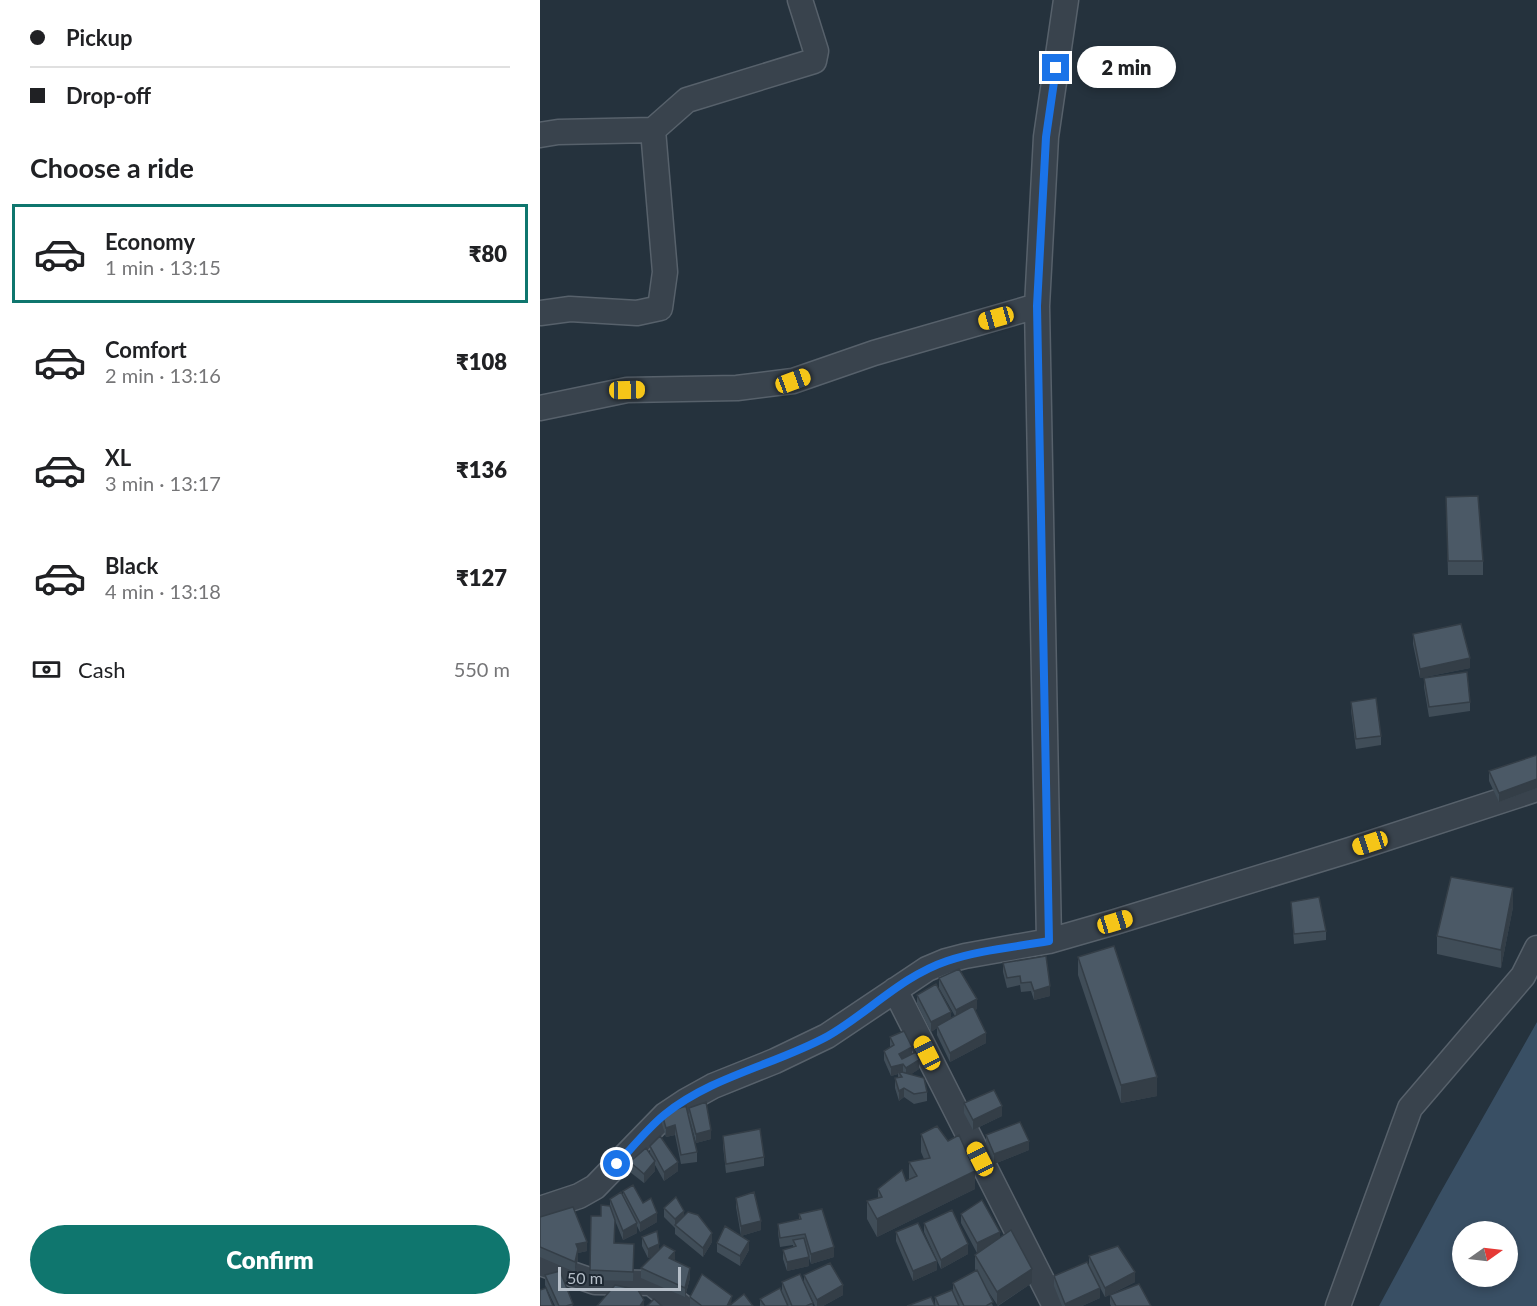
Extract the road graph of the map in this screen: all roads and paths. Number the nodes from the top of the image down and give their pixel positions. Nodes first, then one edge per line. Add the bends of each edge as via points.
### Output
1 (800, 0) edge
2 (1066, 0) edge
3 (653, 130) junction
4 (540, 135) edge
5 (1037, 306) junction
6 (540, 313) edge
7 (540, 408) edge
8 (1537, 789) edge
9 (1049, 941) junction
10 (1537, 948) edge
11 (895, 990) junction
12 (540, 1209) edge
13 (540, 1263) edge
14 (681, 1306) edge
15 (1055, 1306) edge
16 (1338, 1306) edge

1 - 3 street via 816,51 814,61 687,100
2 - 5 street via 1046,137
3 - 4 street
3 - 6 street via 665,272 660,308 637,313 570,309
5 - 7 street via 793,381 737,388 627,390
5 - 9 street
8 - 9 street
9 - 11 street via 946,961
10 - 16 street via 1523,976 1410,1108
11 - 12 street via 827,1036 686,1101 665,1115 595,1187
11 - 15 street
13 - 14 street via 595,1282 651,1283

